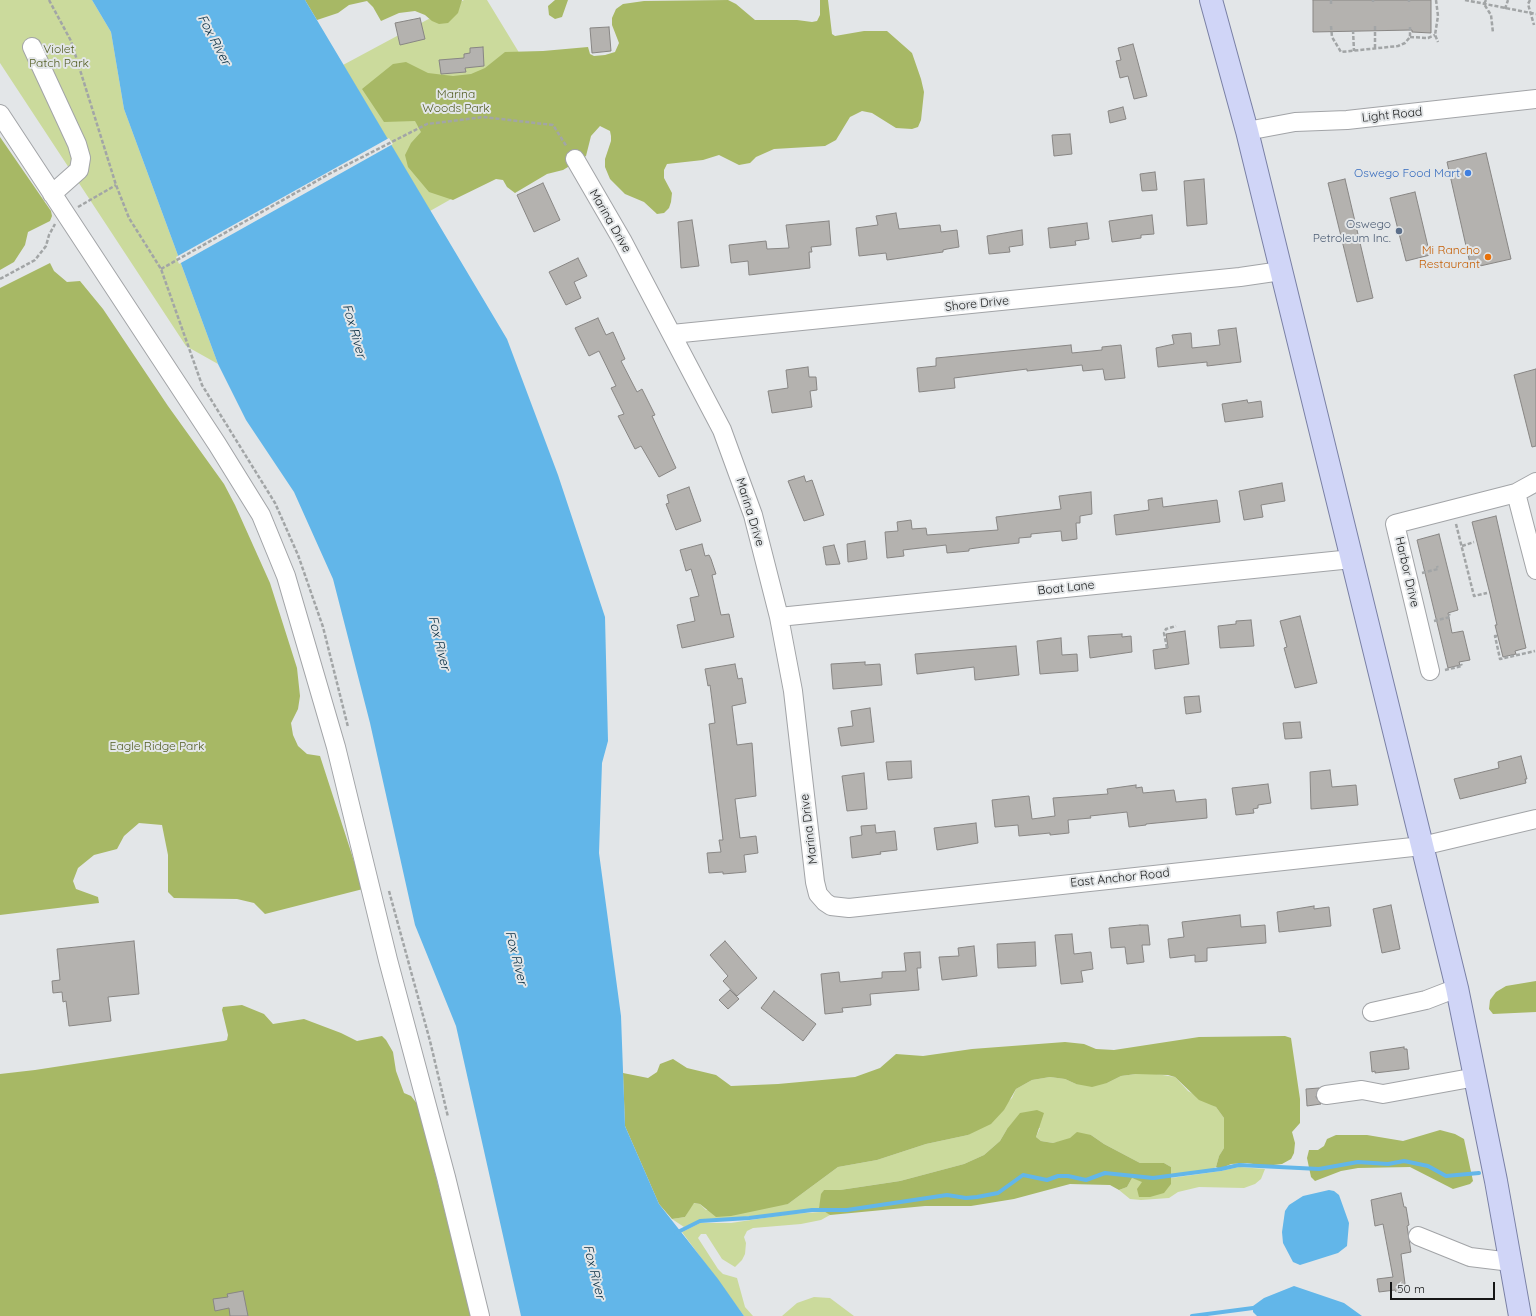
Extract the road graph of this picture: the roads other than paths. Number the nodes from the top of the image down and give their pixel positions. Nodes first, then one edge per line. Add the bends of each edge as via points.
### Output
1 (1211, 0) edge
2 (32, 47) dead end
3 (1536, 99) edge
4 (0, 114) edge
5 (1247, 131) junction
6 (575, 159) road end
7 (52, 194) junction
8 (1281, 271) junction
9 (672, 334) junction
10 (1536, 482) edge
11 (1516, 493) junction
12 (1352, 559) junction
13 (1536, 570) edge
14 (779, 617) junction
15 (1436, 671) road end
16 (1536, 819) edge
17 (1422, 846) junction
18 (821, 899) joint
19 (1457, 988) junction
20 (1372, 1012) dead end
21 (1476, 1078) junction
22 (1326, 1095) dead end
23 (1418, 1236) dead end
24 (1511, 1262) junction
25 (480, 1316) edge
26 (1520, 1316) edge

1 - 5 main road
2 - 7 street via 81,158 79,170
3 - 5 street, Light Road via 1347,120 1295,122
4 - 7 street
5 - 8 main road
6 - 9 street, Marina Drive
7 - 25 street via 261,515 286,576 336,747
8 - 9 street, Shore Drive
8 - 12 main road
9 - 14 street, Marina Drive via 722,430 753,515
10 - 11 street, Harbor Drive
11 - 13 street
11 - 15 street, Harbor Drive via 1395,524
12 - 14 street, Boat Lane
12 - 17 main road
14 - 18 street, Marina Drive via 793,690 815,882
16 - 17 street, East Anchor Road
17 - 18 street, East Anchor Road via 849,908 830,906
17 - 19 main road
19 - 20 street via 1426,1000
19 - 21 main road
21 - 22 street via 1383,1094 1362,1090
21 - 24 main road
23 - 24 street via 1470,1257
24 - 26 main road

